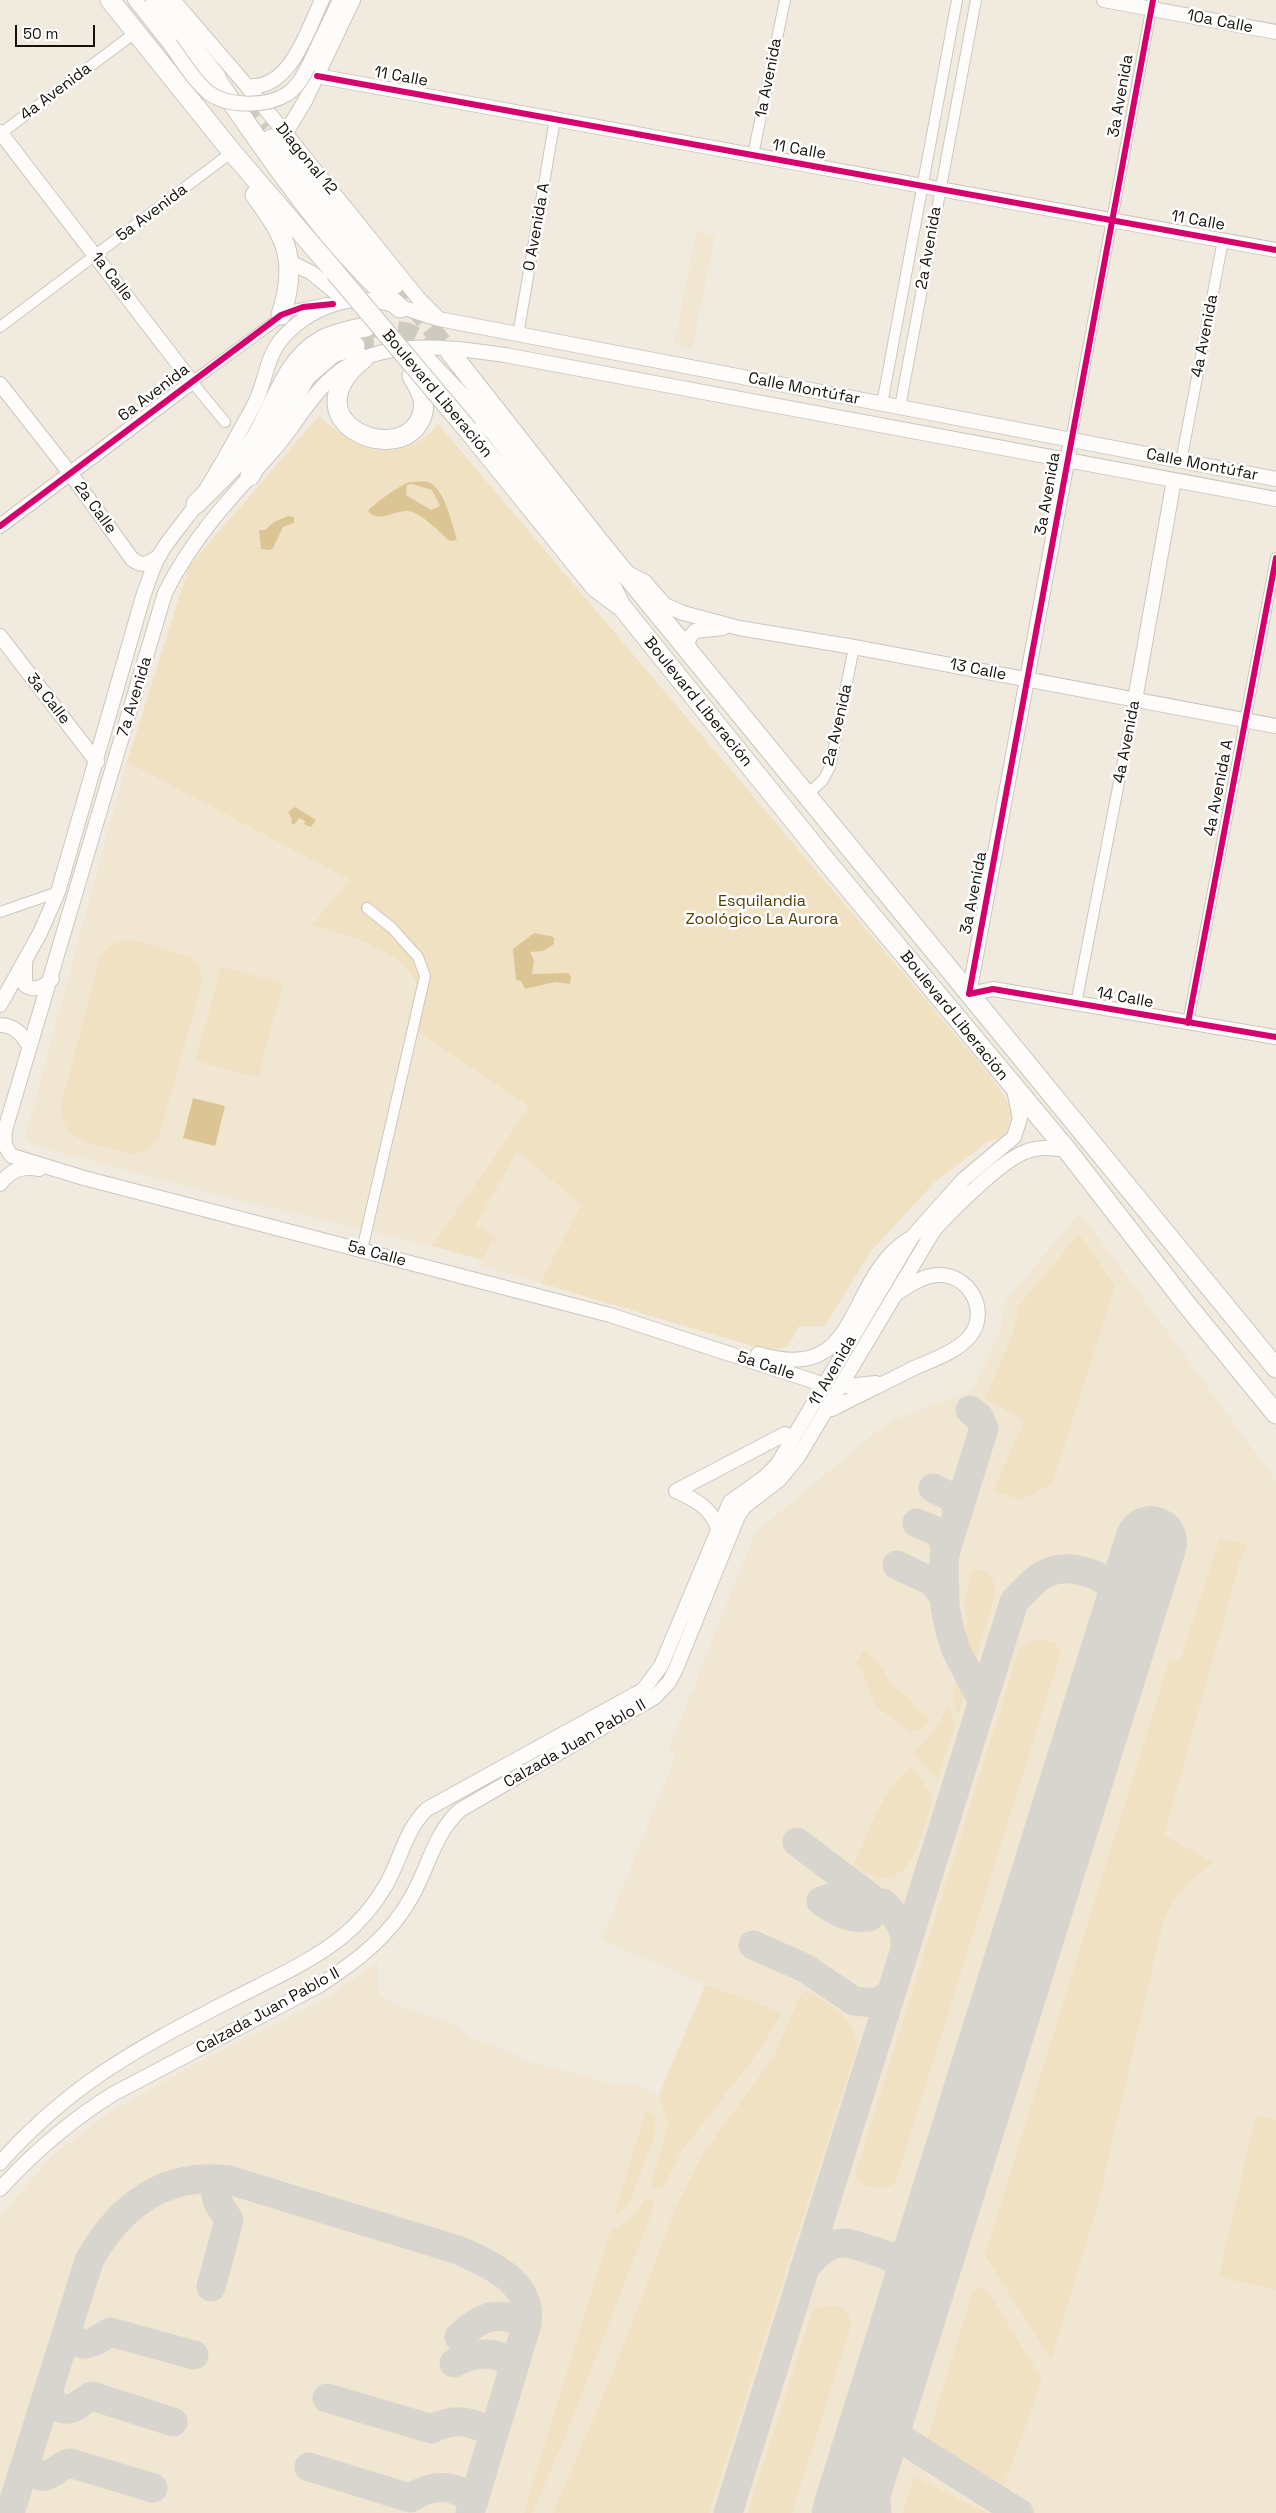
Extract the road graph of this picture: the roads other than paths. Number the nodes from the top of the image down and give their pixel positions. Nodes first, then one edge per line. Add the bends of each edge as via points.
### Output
1 (110, 0) edge
2 (134, 0) edge
3 (155, 0) edge
4 (174, 0) edge
5 (322, 0) edge
6 (340, 0) edge
7 (353, 0) edge
8 (784, 0) edge
9 (957, 0) edge
10 (976, 0) edge
11 (1104, 0) edge
12 (1152, 4) edge
13 (136, 32) junction
14 (1276, 32) edge
15 (208, 68) junction
16 (313, 71) junction
17 (247, 86) junction
18 (225, 87) dead end
19 (262, 87) junction
20 (305, 101) junction
21 (555, 119) junction
22 (264, 130) tunnel mouth
23 (0, 133) edge
24 (285, 134) junction
25 (232, 152) junction
26 (753, 155) junction
27 (924, 186) junction
28 (940, 189) junction
29 (1112, 220) junction
30 (1223, 240) junction
31 (1276, 250) edge
32 (95, 256) junction
33 (290, 262) junction
34 (331, 268) junction
35 (395, 284) tunnel mouth
36 (339, 303) junction
37 (400, 308) junction
38 (281, 315) junction
39 (438, 319) junction
40 (366, 326) tunnel mouth
41 (0, 327) edge
42 (518, 334) junction
43 (359, 352) junction
44 (452, 355) tunnel mouth
45 (423, 357) tunnel mouth
46 (192, 382) junction
47 (0, 384) edge
48 (882, 404) junction
49 (900, 407) junction
50 (226, 422) dead end
51 (1071, 440) junction
52 (1068, 460) junction
53 (1181, 462) junction
54 (70, 473) junction
55 (250, 476) joint
56 (1276, 479) edge
57 (1174, 480) junction
58 (1276, 499) edge
59 (196, 504) junction
60 (0, 526) edge
61 (160, 554) junction
62 (1276, 558) edge
63 (623, 571) junction
64 (622, 608) junction
65 (739, 628) junction
66 (0, 636) edge
67 (854, 647) junction
68 (687, 650) junction
69 (1027, 680) junction
70 (1135, 700) junction
71 (1246, 720) junction
72 (1276, 726) edge
73 (97, 762) junction
74 (806, 795) junction
75 (58, 892) junction
76 (367, 908) dead end
77 (0, 912) edge
78 (26, 961) junction
79 (52, 979) junction
80 (13, 983) junction
81 (0, 993) edge
82 (969, 994) junction
83 (1076, 1004) junction
84 (0, 1005) edge
85 (1188, 1023) junction
86 (0, 1025) edge
87 (1276, 1037) edge
88 (28, 1046) junction
89 (1014, 1090) junction
90 (14, 1098) junction
91 (0, 1109) edge
92 (1067, 1150) junction
93 (84, 1178) junction
94 (0, 1184) edge
95 (912, 1237) junction
96 (362, 1250) junction
97 (893, 1295) junction
98 (610, 1316) junction
99 (1276, 1368) edge
100 (887, 1381) junction
101 (816, 1382) dead end
102 (847, 1386) dead end
103 (832, 1409) dead end
104 (1276, 1414) edge
105 (785, 1434) dead end
106 (718, 1528) junction
107 (662, 1666) joint
108 (669, 1682) joint
109 (0, 2162) edge
110 (0, 2189) edge

1 - 13 highway, Boulevard Liberación
2 - 16 main road, bridge via 201,86 211,94 257,104 288,94
3 - 15 highway
4 - 17 main road, Diagonal 12
5 - 19 main road via 288,66
6 - 16 main road
7 - 16 main road
8 - 26 street, 1a Avenida
9 - 27 street, 2a Avenida
10 - 28 street, 2a Avenida
11 - 12 main road, 10a Calle
12 - 14 main road, 10a Calle
12 - 29 street, 3a Avenida
13 - 23 street, 4a Avenida
13 - 25 highway, Boulevard Liberación
15 - 18 highway
15 - 37 highway via 325,229 373,284
16 - 20 main road
16 - 21 main road, 11 Calle
17 - 19 main road
17 - 24 main road, Diagonal 12
19 - 20 main road
20 - 24 main road
21 - 26 main road, 11 Calle
21 - 42 street, 0 Avenida A
22 - 35 highway
23 - 32 main road, 1a Calle
24 - 39 main road, Diagonal 12
25 - 32 street, 5a Avenida
25 - 33 highway via 239,173 281,236
25 - 34 highway, Boulevard Liberación
26 - 27 main road, 11 Calle
27 - 28 main road, 11 Calle
27 - 48 street, 2a Avenida
28 - 29 main road, 11 Calle
28 - 49 street, 2a Avenida
29 - 30 main road, 11 Calle
29 - 51 street, 3a Avenida
30 - 31 main road, 11 Calle
30 - 53 street, 4a Avenida
32 - 41 street, 5a Avenida
32 - 46 main road, 1a Calle
33 - 36 main road via 312,273
33 - 38 highway via 290,283
34 - 43 highway via 348,297 412,376 424,397 424,409 417,426 408,434 381,439 355,431 344,422 337,398
34 - 64 highway, Boulevard Liberación, bridge via 595,586
36 - 37 main road, Calle Montúfar via 380,301
36 - 38 street, 6a Avenida via 303,307
36 - 59 main road, 7a Avenida via 302,321 279,343 268,363 255,405
37 - 39 main road, Calle Montúfar
38 - 46 street, 6a Avenida
39 - 42 main road, Calle Montúfar
40 - 59 highway via 324,339 307,350 286,376 270,412 242,457
42 - 48 main road, Calle Montúfar
43 - 52 main road, Calle Montúfar via 457,348
43 - 55 highway via 333,353 306,376
44 - 63 highway, Boulevard Liberación
45 - 64 highway via 495,432 607,578
46 - 50 street, 1a Calle
46 - 54 main road, 6a Avenida
47 - 54 main road, 2a Calle
48 - 49 main road, Calle Montúfar
49 - 51 main road, Calle Montúfar
51 - 52 main road, 3a Avenida
51 - 53 main road, Calle Montúfar
52 - 57 main road, Calle Montúfar
52 - 69 main road, 3a Avenida
53 - 56 main road, Calle Montúfar
54 - 60 main road, 6a Avenida
54 - 61 main road, 2a Calle via 132,559 150,563
55 - 79 main road, 7a Avenida via 201,533 181,561 166,593
57 - 58 main road, Calle Montúfar
57 - 70 main road, 4a Avenida
59 - 61 main road, 7a Avenida
61 - 73 main road, 7a Avenida via 142,600
62 - 71 street, 4a Avenida A
63 - 65 main road, 13 Calle via 645,582 665,605
63 - 68 highway, Boulevard Liberación
64 - 89 highway, Boulevard Liberación
65 - 67 main road, 13 Calle
65 - 68 main road, 13 Calle via 695,632
66 - 73 main road, 3a Calle
67 - 69 main road, 13 Calle
67 - 74 street, 2a Avenida via 830,768 823,780
68 - 74 highway, Boulevard Liberación
69 - 70 main road, 13 Calle
69 - 82 main road, 3a Avenida
70 - 71 main road, 13 Calle
70 - 83 street, 4a Avenida
71 - 72 main road, 13 Calle
71 - 85 street, 4a Avenida A
73 - 75 main road, 7a Avenida
74 - 82 highway, Boulevard Liberación
75 - 77 street
75 - 78 main road, 7a Avenida
76 - 96 street via 392,928 418,958 425,976
78 - 79 main road via 25,985 37,989
78 - 80 main road, 7a Avenida
79 - 88 main road, 7a Avenida
80 - 81 main road
80 - 84 main road, 7a Avenida
82 - 83 main road, 14 Calle via 993,989
82 - 99 highway, Boulevard Liberación
83 - 85 main road, 14 Calle
85 - 87 main road, 14 Calle
86 - 88 main road via 14,1028 24,1036
88 - 90 main road, 7a Avenida
89 - 92 highway, Boulevard Liberación
89 - 95 main road, 11 Avenida via 1020,1118 1014,1137 964,1179
90 - 91 main road
90 - 93 main road, 5a Calle via 5,1130 6,1150 12,1156
92 - 97 main road, 11 Avenida via 1036,1148 1006,1164 934,1230
92 - 104 highway, Boulevard Liberación
93 - 94 main road via 32,1168 16,1169
93 - 96 main road, 5a Calle
95 - 98 main road via 895,1248 885,1260 832,1346 824,1354 810,1359 778,1360 646,1320
95 - 106 main road, 11 Avenida via 777,1465 730,1502
96 - 98 main road, 5a Calle
97 - 100 main road via 924,1278 937,1275 951,1277 964,1282 972,1291 977,1314 970,1336 961,1344
97 - 108 main road, 11 Avenida via 798,1457 779,1480 744,1507 738,1516
98 - 101 main road, 5a Calle
100 - 102 main road
100 - 103 main road
105 - 106 main road via 676,1492 704,1505
106 - 107 main road, 11 Avenida
107 - 109 main road, Calzada Juan Pablo II via 643,1690 630,1699 427,1809 411,1828 386,1884 344,1936 307,1960 160,2036 102,2071 52,2110
108 - 110 main road, Calzada Juan Pablo II via 646,1704 460,1810 444,1827 402,1912 386,1933 346,1968 88,2110 39,2148

